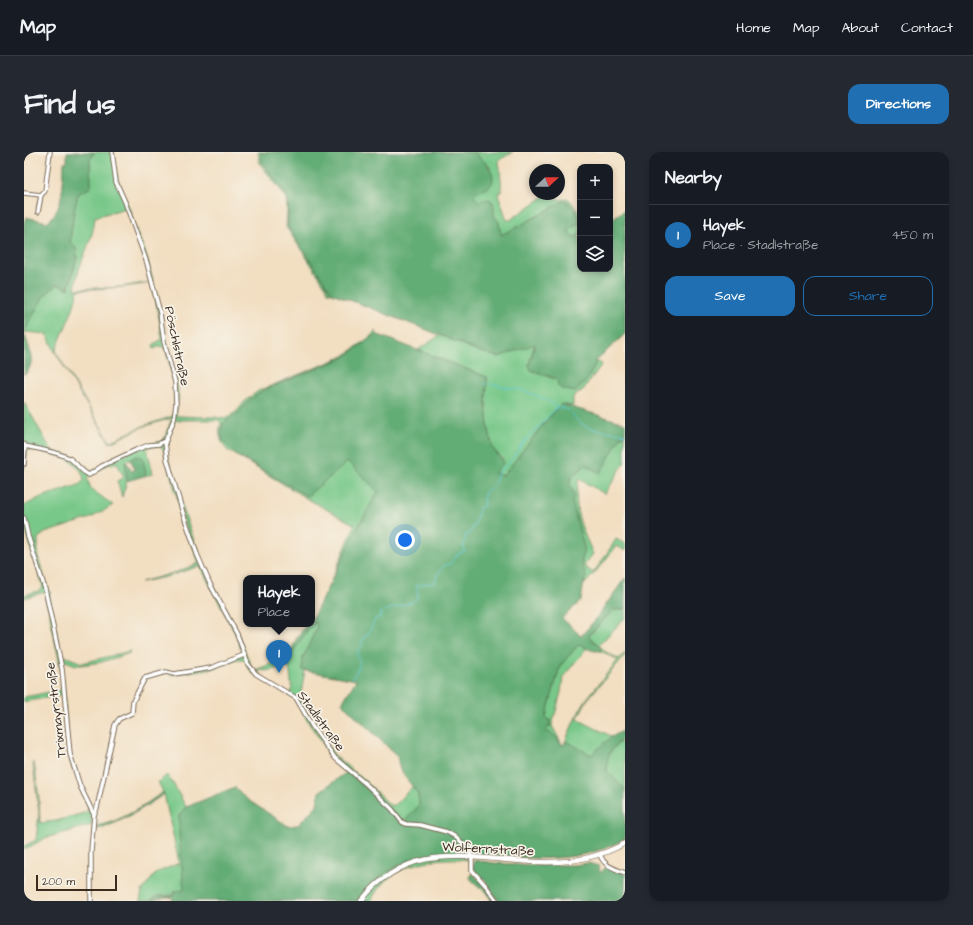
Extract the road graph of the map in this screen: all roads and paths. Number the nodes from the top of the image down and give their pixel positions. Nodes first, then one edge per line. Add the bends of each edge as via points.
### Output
1 (50, 152) edge
2 (112, 152) edge
3 (24, 193) edge
4 (40, 194) junction
5 (38, 212) dead end
6 (166, 440) junction
7 (159, 444) junction
8 (25, 445) edge
9 (165, 448) junction
10 (24, 464) edge
11 (24, 518) edge
12 (244, 655) junction
13 (94, 815) junction
14 (625, 844) edge
15 (600, 855) junction
16 (472, 857) junction
17 (625, 873) edge
18 (91, 901) edge
19 (361, 901) edge
20 (497, 901) edge

1 - 4 street via 46,189
2 - 6 street, Pöschlstraße via 116,182 129,210 147,263 175,382 175,411
3 - 4 street
4 - 5 street
6 - 7 street
6 - 9 street, Stadlstraße
7 - 8 street via 144,446 89,475 65,456
7 - 9 street
8 - 10 street
9 - 12 street, Stadlstraße via 197,554 235,630
11 - 13 street, Trixmayrstraße via 45,589 60,660 70,754 80,786
12 - 13 street via 211,668 174,674 166,672 145,678 133,701 132,713 119,719 116,725 98,808
12 - 16 street, Stadlstraße via 253,672 296,698 335,758 371,788 402,822 451,834 466,846
13 - 18 street
14 - 15 main road, Wolfernstraße
15 - 16 main road, Wolfernstraße via 541,862
15 - 17 street via 607,865
16 - 19 main road, Wolfernstraße via 439,857 400,868 384,878
16 - 20 street via 472,870

